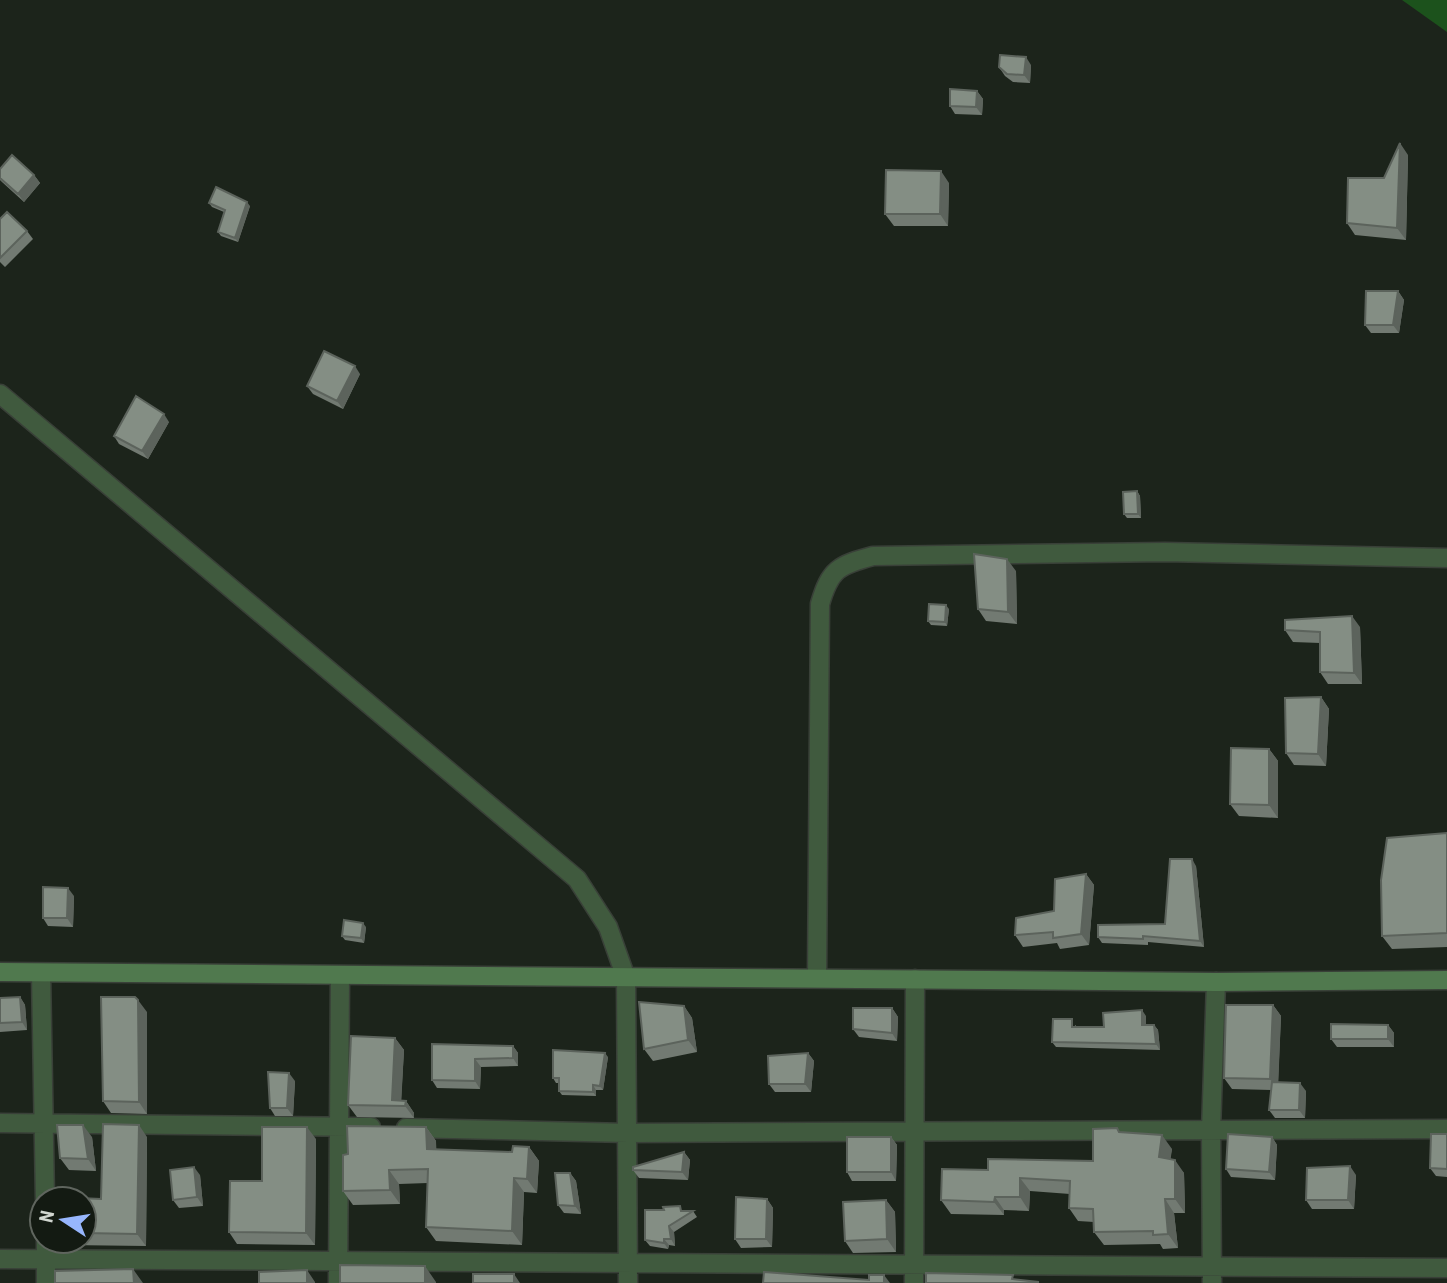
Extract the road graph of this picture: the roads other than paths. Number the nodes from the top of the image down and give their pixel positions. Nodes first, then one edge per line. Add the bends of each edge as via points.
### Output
1 (0, 394) edge
2 (1447, 558) edge
3 (0, 972) edge
4 (41, 973) junction
5 (340, 976) junction
6 (626, 978) junction
7 (817, 978) junction
8 (915, 979) junction
9 (1447, 980) edge
10 (1216, 982) junction
11 (0, 1123) edge
12 (45, 1124) junction
13 (338, 1127) junction
14 (913, 1129) junction
15 (1447, 1129) edge
16 (1211, 1131) junction
17 (628, 1133) junction
18 (45, 1185) edge
19 (46, 1255) edge
20 (0, 1259) edge
21 (46, 1259) junction
22 (338, 1261) junction
23 (628, 1263) junction
24 (1447, 1268) edge
25 (914, 1274) edge
26 (1212, 1275) edge
27 (46, 1283) edge
28 (338, 1283) edge
29 (628, 1283) edge

1 - 6 street via 577,879 608,928
2 - 7 street via 1165,552 873,556 833,572 821,604
3 - 4 street
4 - 5 street
4 - 12 street
5 - 6 street
5 - 13 street
6 - 7 street
6 - 17 street
7 - 8 street
8 - 10 street
8 - 14 street
9 - 10 street
10 - 16 street
11 - 12 street
12 - 13 street
12 - 18 street
13 - 17 street
13 - 22 street
14 - 16 street
14 - 17 street
14 - 25 street
15 - 16 street
16 - 26 street
17 - 23 street
19 - 21 street
20 - 21 street
21 - 22 street
21 - 27 street
22 - 23 street
22 - 28 street
23 - 25 street
23 - 29 street
24 - 26 street
25 - 26 street

